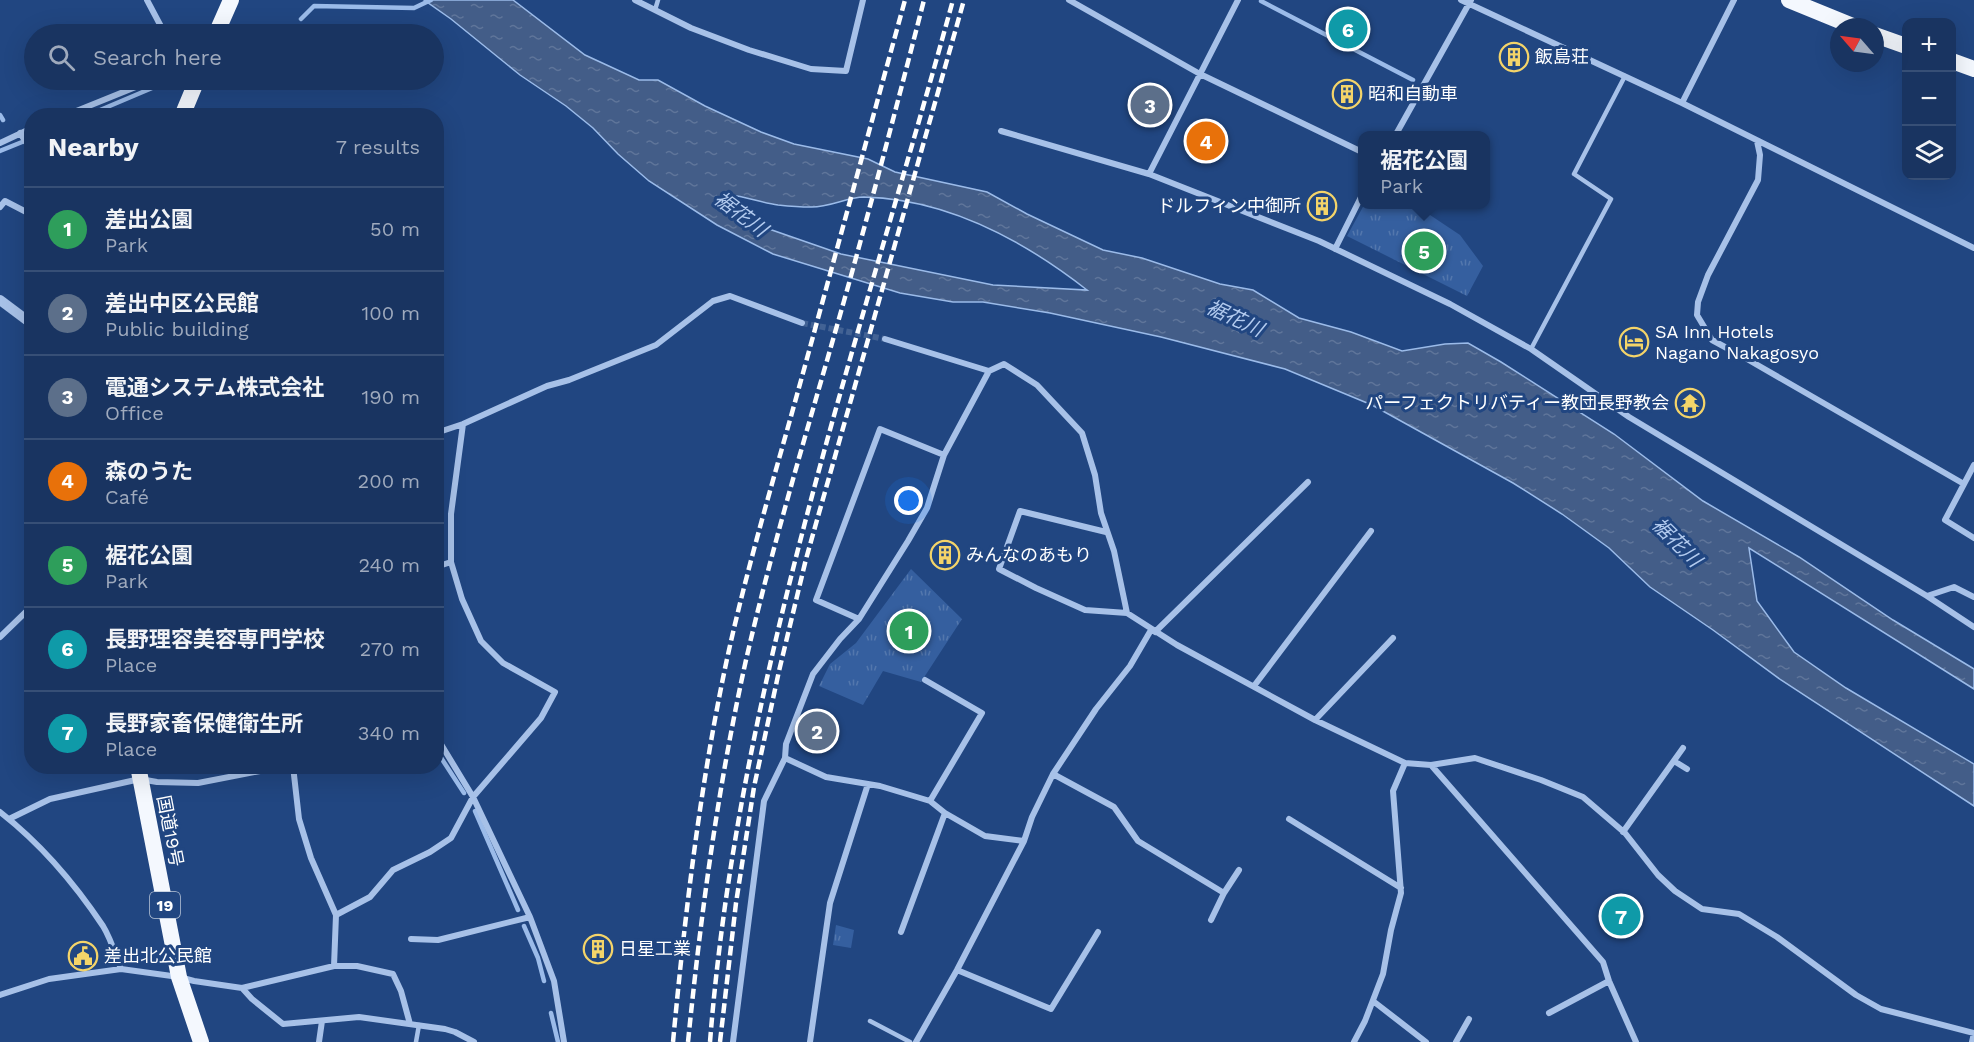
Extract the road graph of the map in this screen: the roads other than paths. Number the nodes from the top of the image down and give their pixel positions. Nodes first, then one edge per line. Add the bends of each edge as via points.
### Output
1 (147, 0) edge
2 (231, 0) edge
3 (635, 0) edge
4 (658, 0) edge
5 (863, 0) edge
6 (1069, 0) edge
7 (1238, 0) edge
8 (1461, 0) edge
9 (1734, 0) edge
10 (1789, 0) edge
11 (1470, 2) edge
12 (655, 10) junction
13 (1833, 18) edge
14 (160, 24) edge
15 (220, 24) edge
16 (1884, 38) edge
17 (1902, 45) edge
18 (1956, 62) edge
19 (1974, 69) edge
20 (1200, 74) junction
21 (1625, 76) junction
22 (128, 90) edge
23 (189, 90) edge
24 (1682, 103) junction
25 (84, 108) edge
26 (184, 108) edge
27 (1001, 131) dead end
28 (1397, 131) edge
29 (23, 138) edge
30 (1757, 141) junction
31 (0, 143) edge
32 (1358, 150) edge
33 (1149, 174) junction
34 (1358, 203) edge
35 (0, 207) edge
36 (24, 211) edge
37 (1974, 248) edge
38 (1335, 249) junction
39 (0, 300) edge
40 (24, 318) edge
41 (802, 323) tunnel mouth
42 (885, 339) tunnel mouth
43 (1531, 349) junction
44 (989, 371) junction
45 (463, 424) junction
46 (444, 430) edge
47 (944, 455) junction
48 (1974, 465) edge
49 (1308, 482) dead end
50 (1964, 484) junction
51 (1371, 531) dead end
52 (1106, 532) junction
53 (1974, 538) edge
54 (451, 562) junction
55 (444, 564) edge
56 (1927, 596) junction
57 (1974, 597) edge
58 (1127, 613) junction
59 (24, 614) edge
60 (859, 619) junction
61 (1974, 627) edge
62 (1153, 631) junction
63 (0, 637) edge
64 (1393, 638) dead end
65 (926, 680) dead end
66 (1254, 686) junction
67 (1315, 720) junction
68 (1683, 748) dead end
69 (444, 749) edge
70 (785, 758) junction
71 (1674, 761) junction
72 (1405, 763) junction
73 (1431, 765) junction
74 (1687, 769) dead end
75 (136, 774) edge
76 (139, 774) edge
77 (141, 774) edge
78 (245, 774) edge
79 (294, 774) edge
80 (1053, 774) junction
81 (868, 784) junction
82 (473, 797) junction
83 (930, 801) junction
84 (0, 812) edge
85 (945, 813) junction
86 (9, 819) junction
87 (1289, 819) dead end
88 (1623, 832) junction
89 (1024, 841) junction
90 (1239, 870) dead end
91 (1401, 888) junction
92 (1224, 893) junction
93 (336, 915) junction
94 (530, 917) junction
95 (1211, 920) dead end
96 (901, 932) dead end
97 (1098, 932) dead end
98 (411, 939) dead end
99 (334, 966) junction
100 (121, 969) junction
101 (957, 970) junction
102 (179, 977) junction
103 (1609, 981) junction
104 (242, 988) junction
105 (0, 995) edge
106 (1373, 1001) junction
107 (1549, 1013) dead end
108 (1469, 1019) dead end
109 (322, 1021) junction
110 (870, 1022) dead end
111 (410, 1024) junction
112 (419, 1025) junction
113 (1974, 1033) edge
114 (201, 1042) edge
115 (319, 1042) edge
116 (416, 1042) edge
117 (474, 1042) edge
118 (564, 1042) edge
119 (733, 1042) edge
120 (810, 1042) edge
121 (910, 1042) edge
122 (916, 1042) edge
123 (1354, 1042) edge
124 (1426, 1042) edge
125 (1456, 1042) edge
126 (1636, 1042) edge
127 (1972, 1042) edge

1 - 14 street
2 - 15 highway
3 - 12 street
4 - 12 lane
5 - 12 street via 846,71 811,69 749,50
6 - 20 street
7 - 20 street
8 - 11 street
9 - 24 street
10 - 13 highway
11 - 21 street
11 - 28 street
16 - 17 highway
18 - 19 highway
20 - 32 street
20 - 33 street
21 - 24 street
21 - 43 lane via 1574,174 1611,200
22 - 25 street
23 - 26 highway
24 - 30 street
27 - 33 street
29 - 31 street
30 - 37 street
30 - 50 street via 1758,180 1698,302 1697,315 1712,340
33 - 38 street
34 - 38 street
35 - 36 street via 5,201
38 - 43 street via 1450,304
39 - 40 street
41 - 45 street via 730,296 713,301 656,345 547,386
42 - 44 street
43 - 56 street via 1629,417
44 - 47 street
44 - 52 street via 1004,364 1037,385 1082,433
45 - 46 street
45 - 54 street via 451,514
47 - 60 street via 927,508
47 - 60 street via 880,429 816,600
48 - 50 street
49 - 62 street
50 - 53 street via 1945,520
51 - 66 street
52 - 58 street
52 - 58 street via 1020,511 999,569 1085,610
54 - 55 street
54 - 82 street via 481,641 503,663 555,692 541,718
56 - 57 street via 1954,587
56 - 61 street
58 - 62 street
59 - 63 street
60 - 70 street via 813,674 786,744
62 - 66 street
62 - 80 street
64 - 67 street
65 - 83 street via 982,713
66 - 67 street
67 - 72 street
68 - 71 street
69 - 82 street
70 - 81 street via 826,777
70 - 119 street via 764,801
71 - 74 street
71 - 88 street
72 - 73 street
72 - 91 street via 1393,791
73 - 88 street via 1475,758 1530,776 1583,797
73 - 103 street via 1603,962
75 - 86 street via 50,799
76 - 102 highway, 国道19号 / 19
77 - 78 street via 157,782 198,783
79 - 93 street via 299,819
80 - 89 street
80 - 92 street via 1114,807 1138,841
81 - 83 street
81 - 120 street via 830,903
82 - 93 street via 451,838 443,845 393,870 370,897
82 - 94 street
83 - 85 street
84 - 86 street
85 - 89 street via 985,836
85 - 96 street
86 - 100 street via 71,883 104,928
87 - 91 street
88 - 113 street via 1666,883 1702,909 1739,914 1881,1009
89 - 101 street
90 - 92 street
91 - 106 street via 1383,974
92 - 95 street
93 - 99 street
94 - 98 street via 438,940
94 - 118 street via 554,981
97 - 101 street via 1051,1009
99 - 104 street
99 - 111 street via 357,966 393,974
100 - 102 street
100 - 105 street via 49,979
101 - 122 street
102 - 104 street
102 - 114 highway, 国道19号 / 19
103 - 107 street
103 - 126 street
104 - 109 street via 283,1024
106 - 123 street
106 - 124 street
108 - 125 street
109 - 111 street via 359,1017
109 - 115 street
110 - 121 lane
111 - 112 street
112 - 116 lane
112 - 117 street via 455,1032
113 - 127 street

